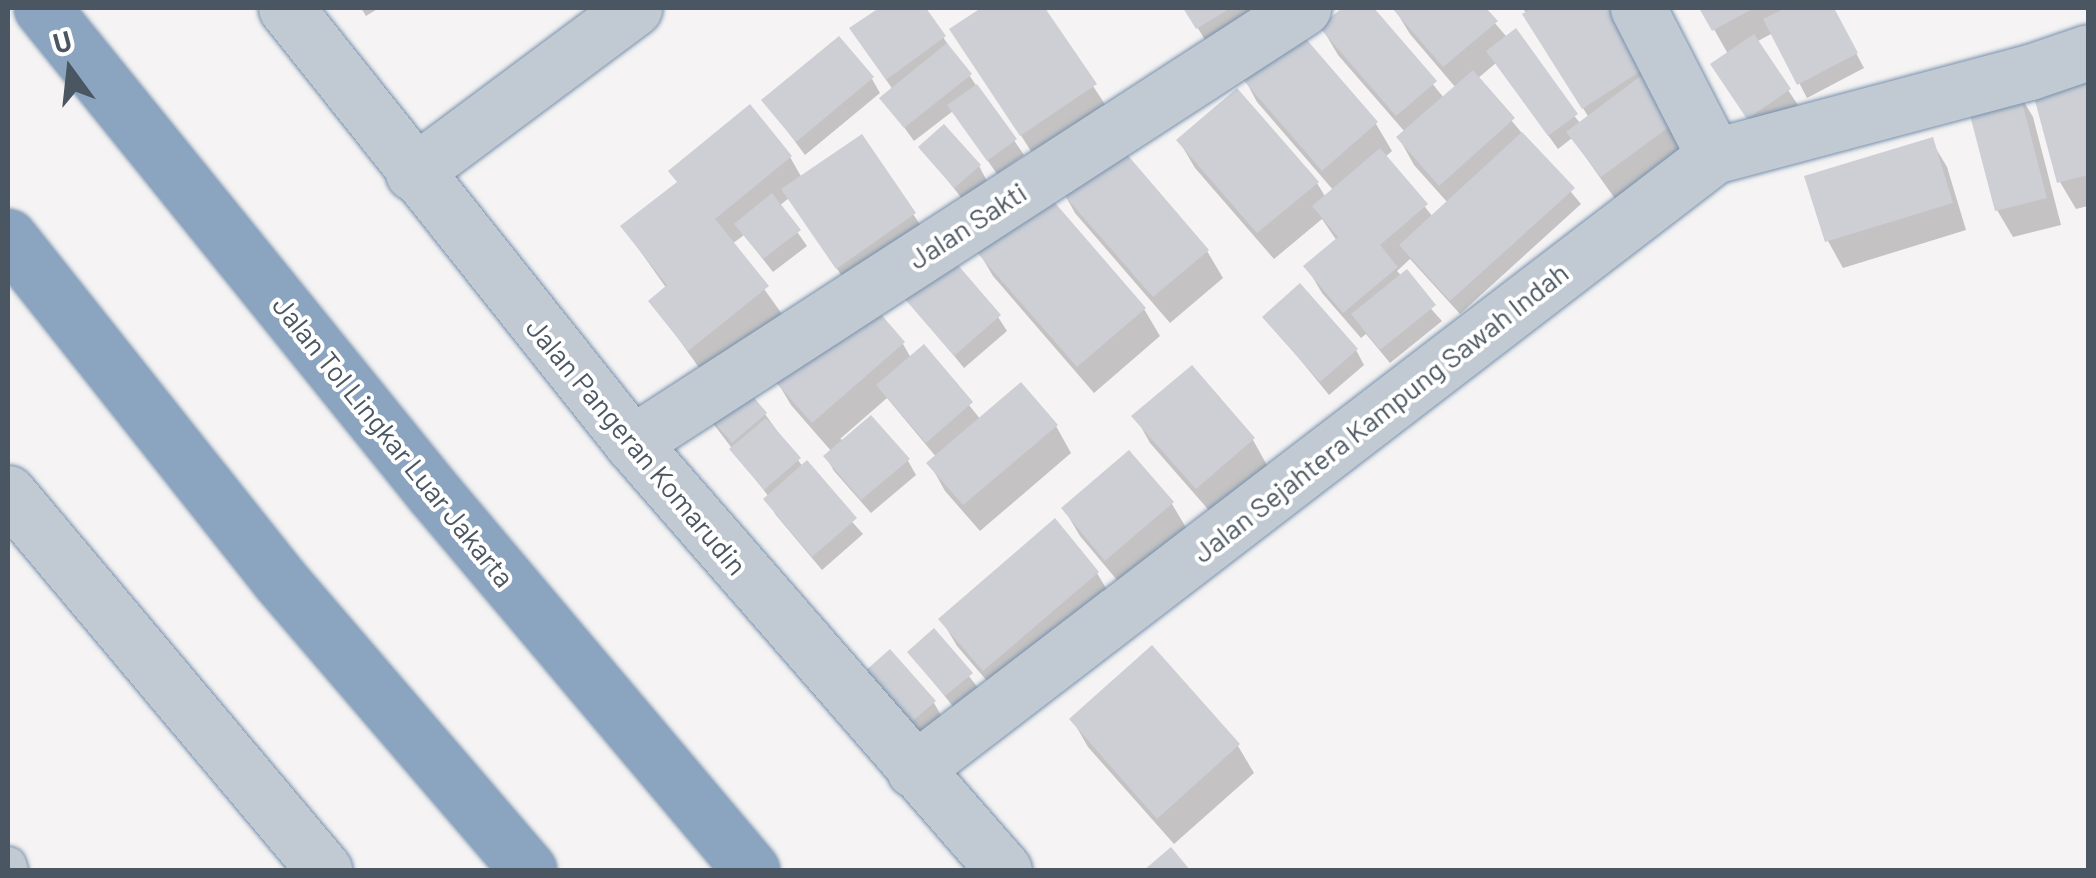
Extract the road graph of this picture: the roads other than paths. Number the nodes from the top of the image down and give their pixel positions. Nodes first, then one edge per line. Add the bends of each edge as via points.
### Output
1 (42, 8) edge
2 (286, 8) edge
3 (634, 8) edge
4 (1303, 8) edge
5 (1638, 8) edge
6 (2088, 52) edge
7 (1714, 156) junction
8 (413, 173) junction
9 (8, 237) edge
10 (632, 443) junction
11 (8, 492) edge
12 (914, 770) junction
13 (324, 870) edge
14 (528, 870) edge
15 (751, 870) edge
16 (1004, 870) edge

1 - 15 highway, Jalan Tol Lingkar Luar Jakarta via 433,492
2 - 8 street, Jalan Pangeran Komarudin
3 - 8 street
4 - 10 street, Jalan Sakti
5 - 7 street
6 - 7 street
7 - 12 street, Jalan Sejahtera Kampung Sawah Indah
8 - 10 street, Jalan Pangeran Komarudin
9 - 14 highway via 279,579
10 - 12 street, Jalan Pangeran Komarudin
11 - 13 street
12 - 16 street, Jalan Pangeran Komarudin

